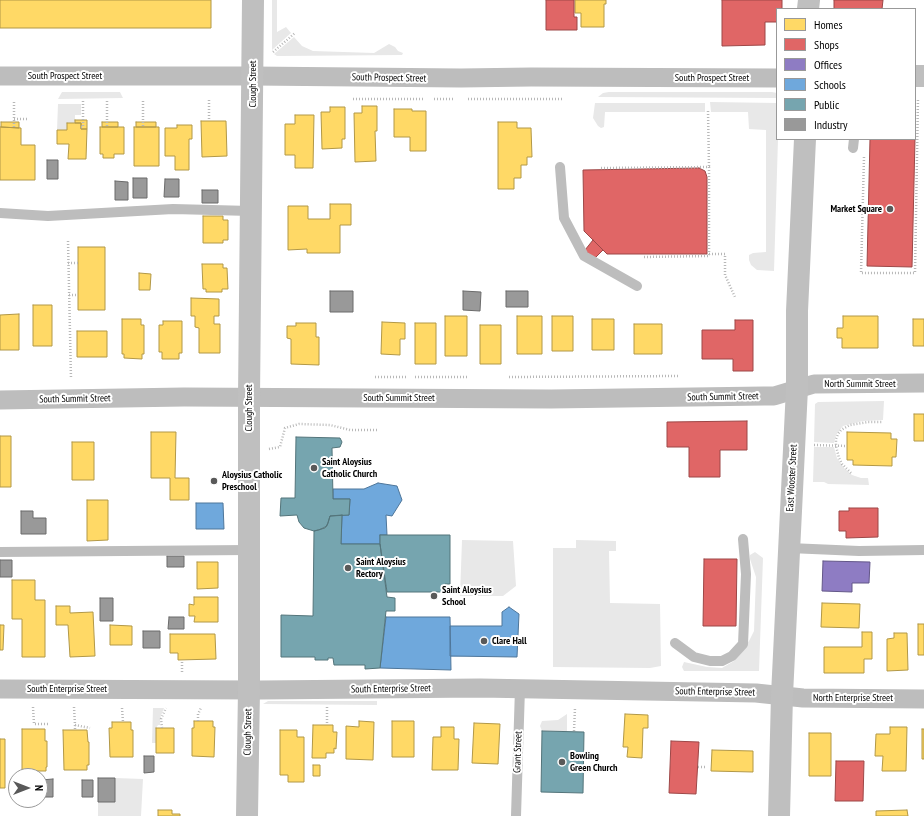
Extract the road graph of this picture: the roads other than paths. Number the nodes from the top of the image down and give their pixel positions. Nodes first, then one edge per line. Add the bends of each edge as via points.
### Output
1 (253, 0) edge
2 (0, 76) edge
3 (253, 76) junction
4 (776, 78) edge
5 (804, 140) edge
6 (560, 167) dead end
7 (251, 211) junction
8 (0, 213) edge
9 (637, 286) dead end
10 (924, 383) edge
11 (797, 388) junction
12 (249, 397) junction
13 (0, 400) edge
14 (743, 539) dead end
15 (789, 548) junction
16 (248, 550) junction
17 (924, 550) edge
18 (0, 552) edge
19 (675, 643) dead end
20 (520, 688) junction
21 (0, 689) edge
22 (249, 690) junction
23 (782, 695) junction
24 (924, 698) edge
25 (246, 816) edge
26 (516, 816) edge
27 (778, 816) edge

1 - 3 street, Clough Street
2 - 3 street, South Prospect Street
3 - 4 street, South Prospect Street
3 - 7 street, Clough Street
5 - 11 street, East Wooster Street via 797,311
6 - 9 lane via 564,218 584,256
7 - 8 lane via 173,209 48,216
7 - 12 street, Clough Street
10 - 11 street, North Summit Street via 814,384
11 - 12 street, South Summit Street via 774,396 733,397
11 - 15 street, East Wooster Street
12 - 13 street, South Summit Street
12 - 16 street, Clough Street
14 - 19 lane via 746,574 743,644 732,656 722,661 710,662 694,656
15 - 17 lane
15 - 23 street, East Wooster Street
16 - 18 lane
16 - 22 street, Clough Street
20 - 22 street, South Enterprise Street
20 - 23 street, South Enterprise Street
20 - 26 lane, Grant Street
21 - 22 street, South Enterprise Street
22 - 25 street, Clough Street
23 - 24 street, North Enterprise Street via 803,698
23 - 27 street, East Wooster Street

